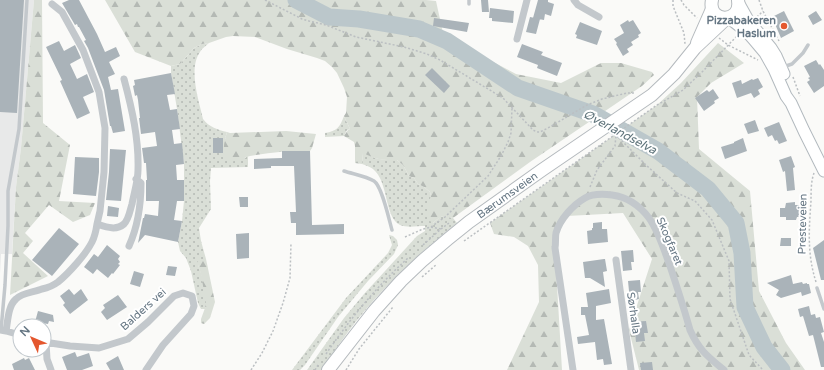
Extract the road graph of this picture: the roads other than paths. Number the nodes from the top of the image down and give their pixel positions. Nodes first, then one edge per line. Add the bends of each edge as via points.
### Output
1 (28, 0) edge
2 (527, 0) edge
3 (574, 0) edge
4 (738, 1) edge
5 (52, 4) dead end
6 (711, 4) edge
7 (599, 17) dead end
8 (728, 18) junction
9 (518, 39) dead end
10 (808, 45) dead end
11 (690, 46) junction
12 (782, 67) junction
13 (124, 79) dead end
14 (822, 168) edge
15 (344, 171) dead end
16 (136, 179) junction
17 (98, 224) junction
18 (392, 230) dead end
19 (129, 246) dead end
20 (616, 260) dead end
21 (818, 288) road end
22 (824, 309) edge
23 (2, 330) edge
24 (12, 333) edge
25 (52, 344) edge
26 (47, 358) edge
27 (332, 367) edge
28 (51, 370) edge
29 (146, 370) edge
30 (573, 370) edge
31 (631, 370) edge
32 (724, 370) edge

1 - 23 lane via 19,123 8,191
2 - 9 street
3 - 7 street
4 - 8 main road, Bærumsveien via 736,12
4 - 12 main road via 748,20 771,48
5 - 17 street via 62,12 83,50 99,92 104,128 104,172
6 - 8 main road via 714,13 722,18
6 - 11 main road, Bærumsveien
8 - 11 main road, Bærumsveien
8 - 12 main road via 747,32 765,53
10 - 12 lane via 803,53
11 - 27 main road, Bærumsveien via 674,74 652,95 542,170 470,222 422,261 374,310
12 - 14 main road via 786,96 796,102 804,131
13 - 16 street via 136,132
15 - 18 lane via 378,184
16 - 17 street via 130,211 124,224 116,228
16 - 19 street via 141,183 141,195 139,213
17 - 23 street via 92,243 62,279 16,298
20 - 31 street, Sørhalla
21 - 22 lane
23 - 24 street
25 - 29 street, Balders vei via 99,348 128,339 174,296 183,293 192,296 194,306 191,314
26 - 28 street
30 - 32 street, Skogfaret via 558,273 556,232 573,206 586,198 608,194 627,199 649,218 665,252 690,330 705,354

